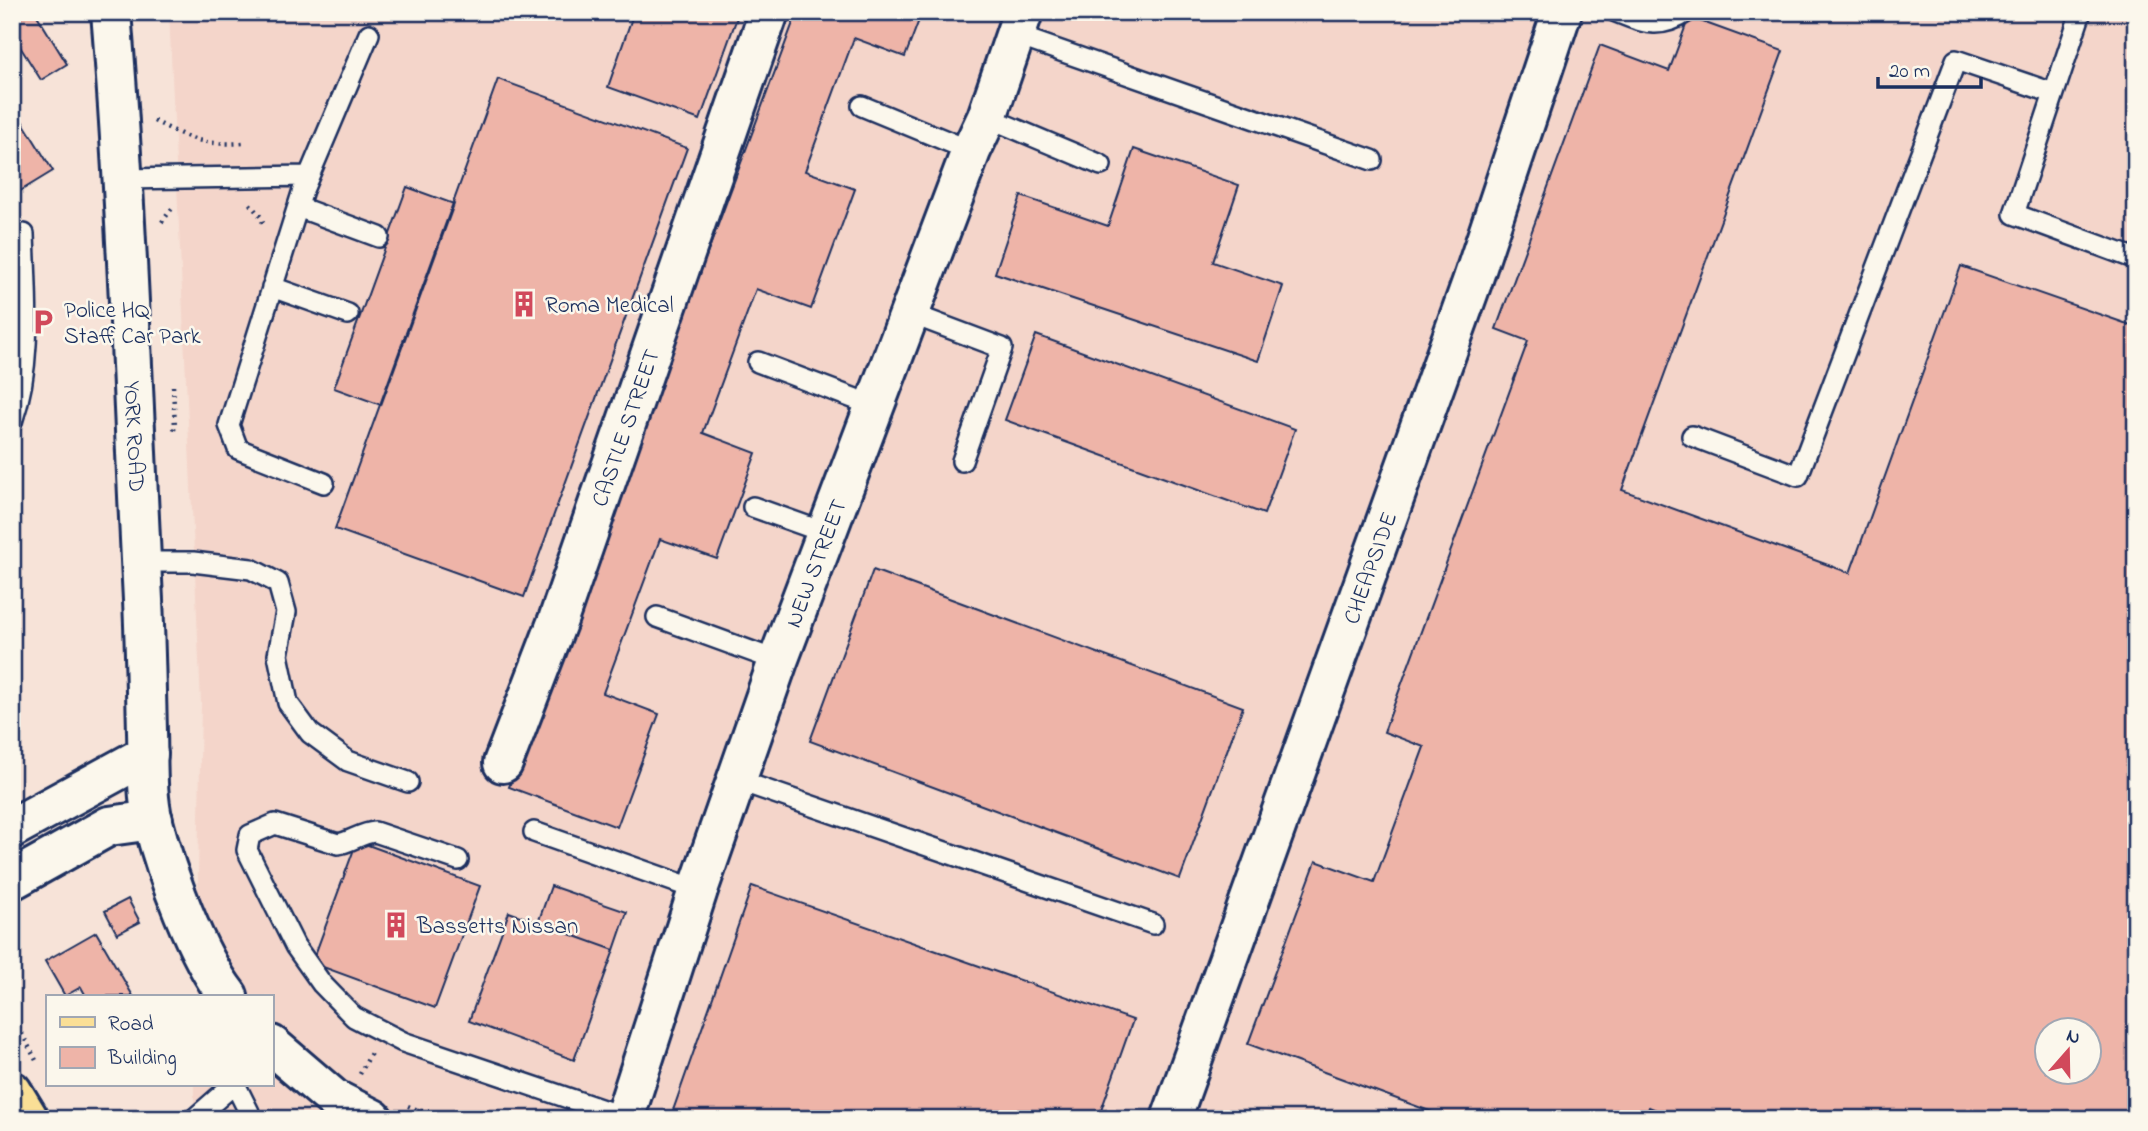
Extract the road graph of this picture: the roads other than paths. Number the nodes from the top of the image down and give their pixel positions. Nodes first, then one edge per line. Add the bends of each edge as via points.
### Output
1 (111, 12) edge
2 (769, 12) edge
3 (1562, 12) edge
4 (1616, 12) edge
5 (1687, 12) edge
6 (2081, 12) edge
7 (1019, 24) edge
8 (369, 34) dead end
9 (2053, 93) junction
10 (862, 106) dead end
11 (986, 117) junction
12 (971, 150) junction
13 (1372, 160) dead end
14 (1101, 165) dead end
15 (308, 176) junction
16 (122, 179) junction
17 (298, 207) junction
18 (24, 234) dead end
19 (379, 237) dead end
20 (2136, 259) edge
21 (272, 287) junction
22 (909, 313) junction
23 (348, 314) dead end
24 (758, 362) dead end
25 (874, 406) junction
26 (12, 422) edge
27 (1692, 436) dead end
28 (962, 461) dead end
29 (324, 483) dead end
30 (753, 507) dead end
31 (826, 533) junction
32 (141, 562) junction
33 (657, 617) dead end
34 (778, 661) junction
35 (148, 754) junction
36 (503, 763) dead end
37 (737, 780) junction
38 (408, 782) dead end
39 (153, 820) junction
40 (16, 824) edge
41 (534, 832) dead end
42 (458, 860) dead end
43 (12, 880) edge
44 (698, 890) junction
45 (1153, 924) dead end
46 (227, 995) edge
47 (273, 1047) edge
48 (27, 1080) edge
49 (233, 1086) edge
50 (236, 1086) edge
51 (248, 1112) dead end
52 (624, 1118) edge
53 (29, 1119) edge
54 (194, 1119) edge
55 (373, 1119) edge
56 (1171, 1119) edge

1 - 16 street, YORK ROAD
2 - 36 street, CASTLE STREET via 558,620
3 - 56 street, CHEAPSIDE via 1472,282
4 - 5 lane via 1641,23 1668,24
6 - 9 lane
7 - 11 street, NEW STREET
7 - 13 lane
8 - 15 lane
9 - 20 lane via 2014,215
9 - 27 lane via 1956,60 1798,476
10 - 12 lane
11 - 12 street, NEW STREET
11 - 14 lane
12 - 22 street, NEW STREET
15 - 16 lane
15 - 17 lane
16 - 32 street, YORK ROAD
17 - 19 lane
17 - 21 lane
18 - 26 lane via 27,342 21,397
21 - 23 lane
21 - 29 lane via 229,425 237,449
22 - 25 street, NEW STREET
22 - 28 lane via 1002,348
24 - 25 lane
25 - 31 street, NEW STREET
30 - 31 lane
31 - 34 street, NEW STREET
32 - 35 street, YORK ROAD
32 - 38 lane via 251,569 278,583 286,612 278,655 288,703 310,733 348,761
33 - 34 lane
34 - 37 street, NEW STREET
35 - 39 street, YORK ROAD
35 - 40 street
37 - 44 street, NEW STREET
37 - 45 lane
39 - 43 street via 109,826
39 - 46 street, YORK ROAD via 191,928
41 - 44 lane
42 - 52 lane via 375,832 338,844 275,824 250,835 247,850 295,946 322,984 354,1017 403,1042
44 - 52 street, NEW STREET
47 - 55 street via 334,1099
48 - 53 main road
49 - 54 lane
50 - 51 lane

